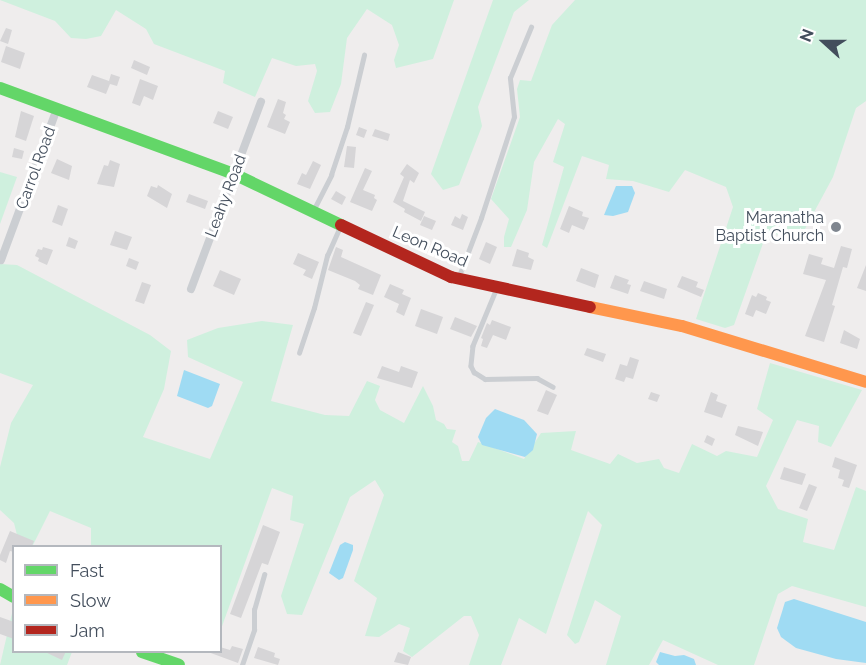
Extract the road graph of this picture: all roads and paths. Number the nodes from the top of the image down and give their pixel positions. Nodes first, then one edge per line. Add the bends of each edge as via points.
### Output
1 (531, 27) dead end
2 (364, 55) dead end
3 (0, 88) edge
4 (261, 102) dead end
5 (57, 109) junction
6 (234, 174) junction
7 (313, 211) junction
8 (341, 225) junction
9 (1, 260) edge
10 (458, 279) junction
11 (497, 288) junction
12 (190, 290) dead end
13 (299, 353) dead end
14 (866, 382) edge
15 (553, 387) dead end
16 (264, 574) dead end
17 (147, 653) edge
18 (179, 665) edge
19 (242, 665) edge

1 - 10 lane via 510,78 514,117
2 - 7 lane via 347,127 331,175
3 - 5 street, Leon Road
4 - 6 street, Leahy Road
5 - 6 street, Leon Road
5 - 9 street, Carrol Road
6 - 7 street, Leon Road
6 - 12 street, Leahy Road
7 - 8 street, Leon Road
8 - 10 street, Leon Road
8 - 13 lane via 327,256
10 - 11 street, Leon Road
11 - 14 street, Leon Road via 682,326
11 - 15 lane via 473,346 474,372 485,379 530,376
16 - 19 lane via 254,610 254,630
17 - 18 street

